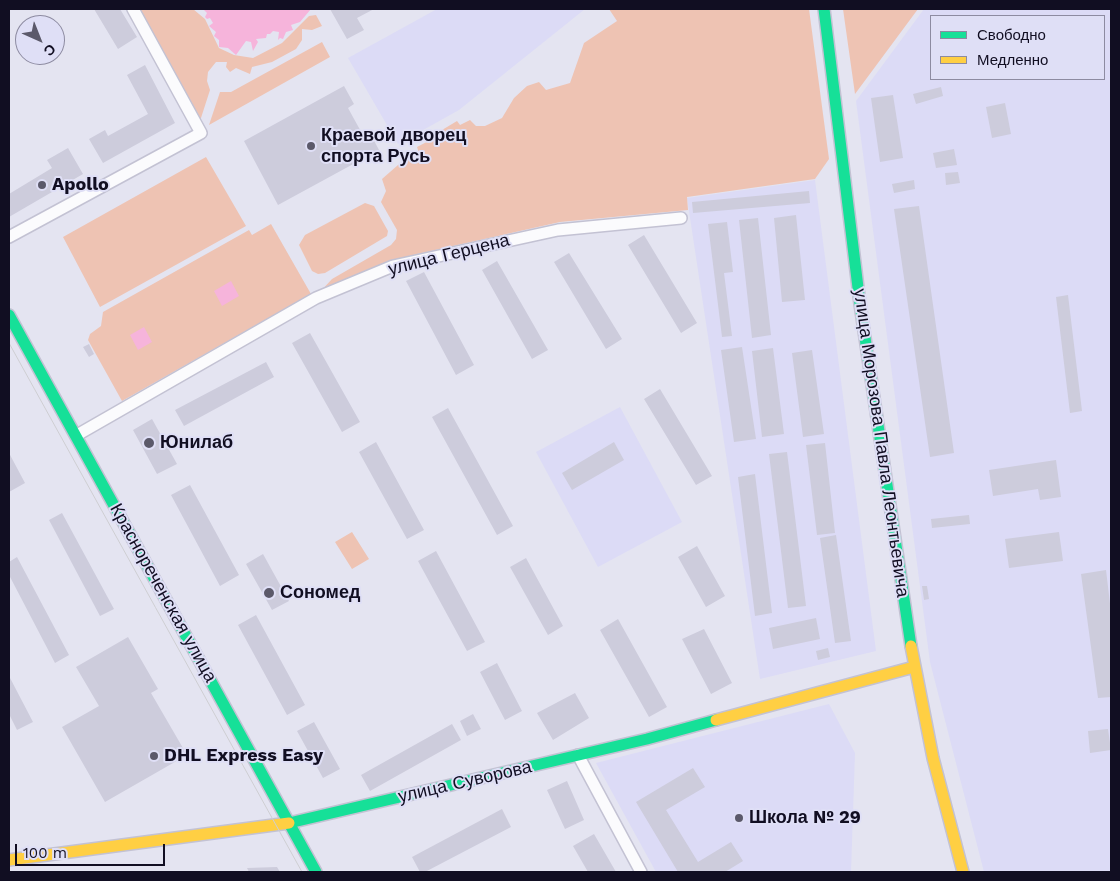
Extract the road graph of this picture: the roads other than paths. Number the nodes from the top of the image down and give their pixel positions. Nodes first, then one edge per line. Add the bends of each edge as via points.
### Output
1 (134, 9) edge
2 (824, 9) edge
3 (681, 218) dead end
4 (9, 237) edge
5 (9, 315) edge
6 (77, 435) junction
7 (914, 667) junction
8 (578, 755) junction
9 (289, 823) junction
10 (9, 860) edge
11 (316, 872) edge
12 (641, 872) edge
13 (963, 872) edge

1 - 4 street via 201,133
2 - 7 main road, улица Морозова Павла Леонтьевича via 860,304
3 - 6 street, улица Герцена via 558,230 393,266 316,298
5 - 6 main road, Краснореченская улица
6 - 9 main road, Краснореченская улица
7 - 8 main road, улица Суворова
7 - 13 main road, улица Морозова Павла Леонтьевича via 933,758
8 - 9 main road, улица Суворова
8 - 12 street
9 - 10 main road, улица Суворова
9 - 11 main road, Краснореченская улица

